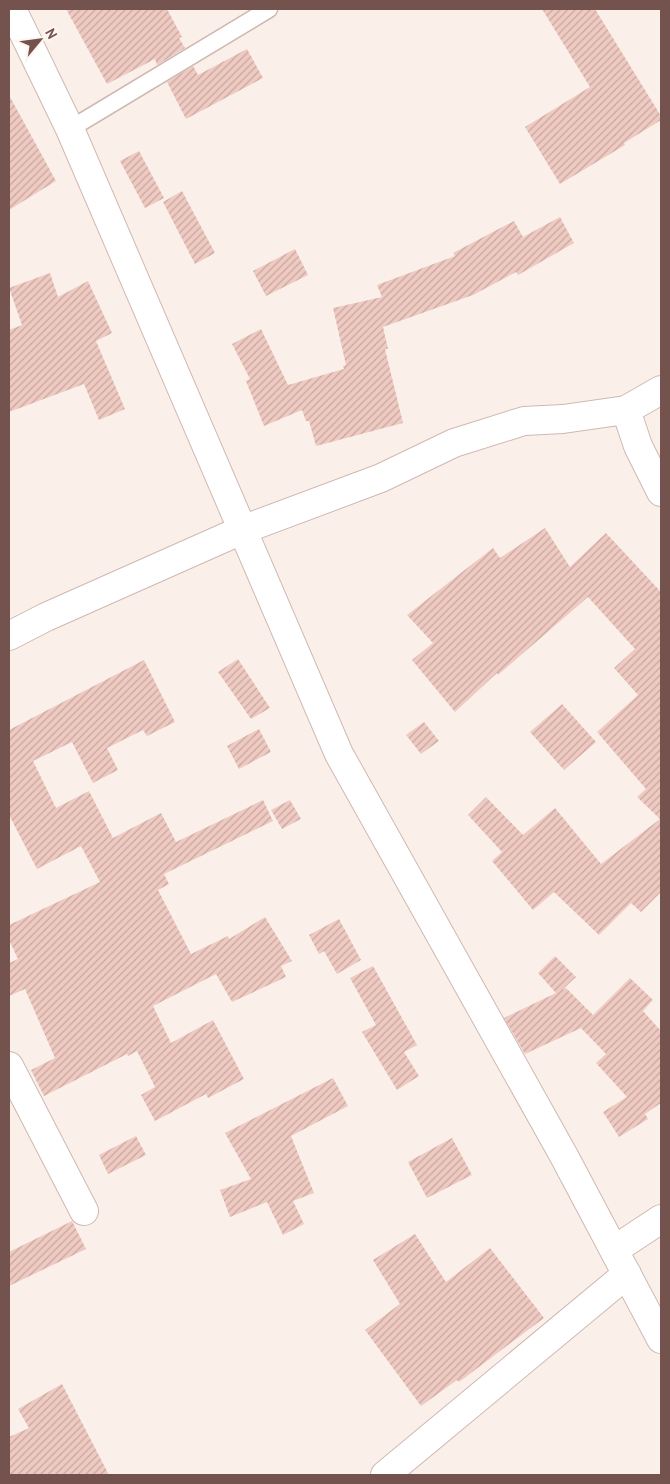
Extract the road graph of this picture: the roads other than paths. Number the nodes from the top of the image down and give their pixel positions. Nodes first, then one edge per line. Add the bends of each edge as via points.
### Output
1 (12, 9) edge
2 (269, 9) edge
3 (70, 129) junction
4 (661, 390) edge
5 (626, 410) junction
6 (661, 492) edge
7 (242, 530) junction
8 (9, 636) edge
9 (9, 1066) edge
10 (84, 1211) dead end
11 (661, 1219) edge
12 (614, 1250) junction
13 (627, 1274) junction
14 (661, 1339) edge
15 (385, 1475) edge

1 - 3 street
2 - 3 lane
3 - 7 street
4 - 5 street
5 - 6 street via 638,446
5 - 7 street via 524,421 454,444 381,478
7 - 8 street
7 - 12 street via 339,754
9 - 10 street
11 - 12 street
12 - 13 street
13 - 14 street
13 - 15 street

